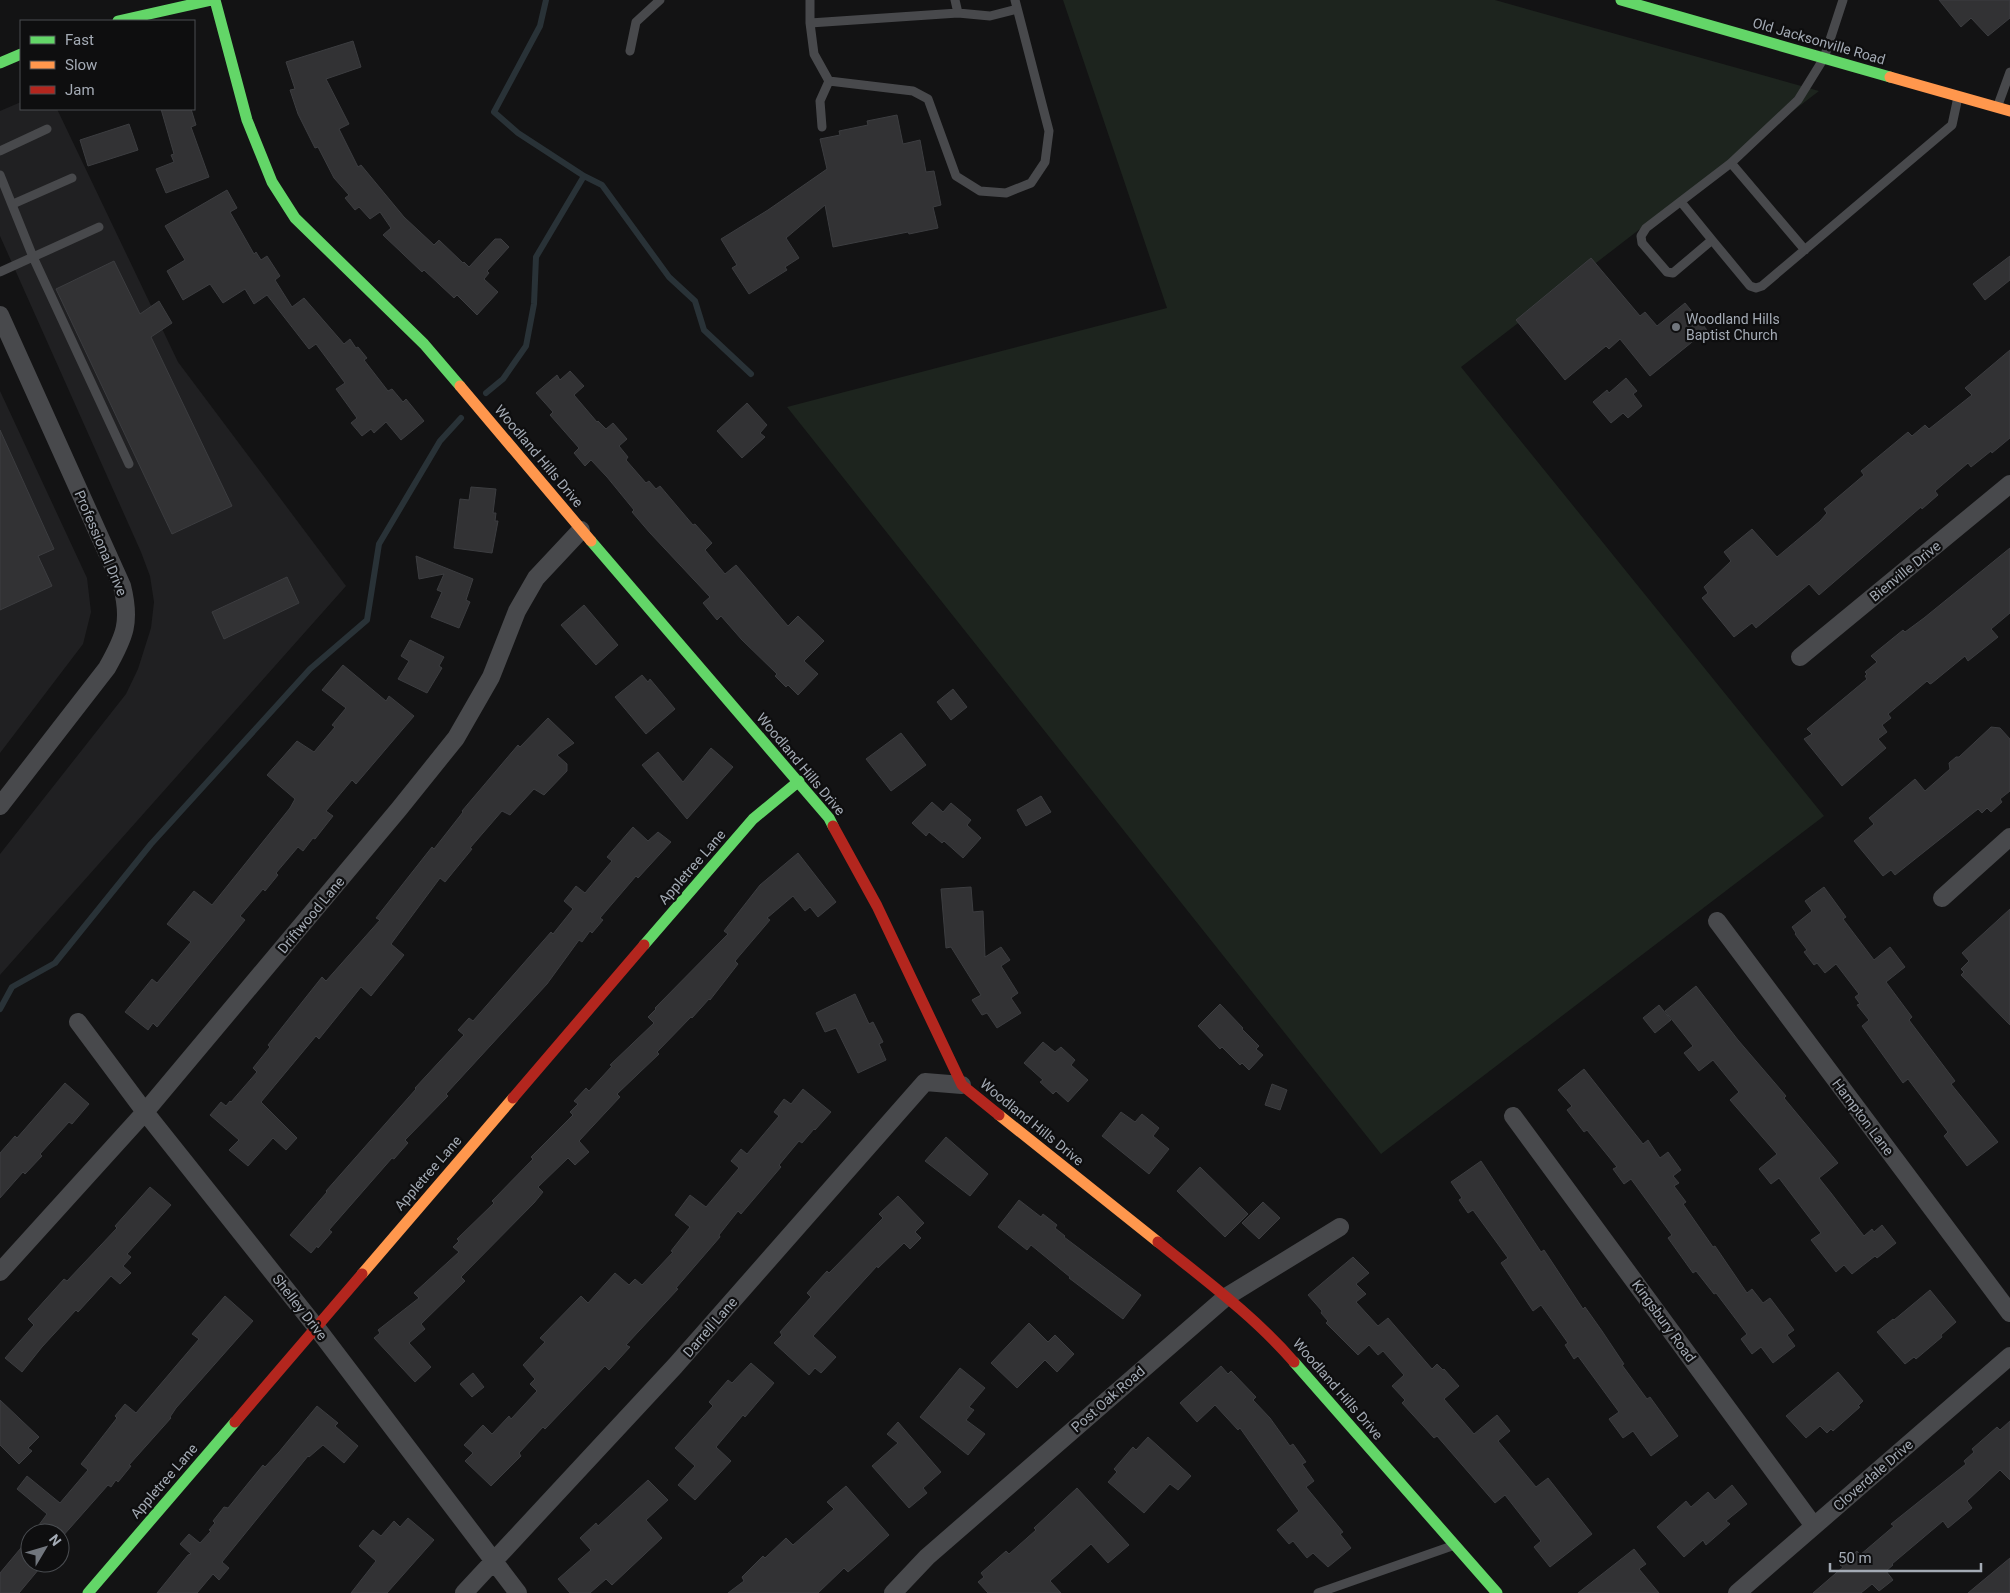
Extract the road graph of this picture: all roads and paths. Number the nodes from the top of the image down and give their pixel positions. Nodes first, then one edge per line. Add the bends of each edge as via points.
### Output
1 (214, 0) edge
2 (662, 0) edge
3 (810, 0) edge
4 (955, 0) edge
5 (1621, 0) edge
6 (1843, 0) edge
7 (1016, 4) edge
8 (958, 13) junction
9 (123, 20) edge
10 (810, 23) junction
11 (630, 51) dead end
12 (20, 54) edge
13 (1824, 58) junction
14 (0, 63) edge
15 (2010, 72) edge
16 (829, 81) junction
17 (1958, 96) junction
18 (1997, 107) junction
19 (2010, 111) edge
20 (822, 127) dead end
21 (47, 129) dead end
22 (0, 151) edge
23 (1731, 163) junction
24 (0, 175) edge
25 (72, 178) dead end
26 (1680, 202) junction
27 (13, 204) junction
28 (99, 227) dead end
29 (1712, 240) junction
30 (1805, 250) junction
31 (33, 257) junction
32 (0, 272) edge
33 (0, 315) edge
34 (129, 464) dead end
35 (2010, 484) edge
36 (581, 530) junction
37 (1800, 657) dead end
38 (798, 781) junction
39 (1, 803) edge
40 (2010, 837) edge
41 (1942, 898) dead end
42 (1717, 921) dead end
43 (78, 1022) dead end
44 (962, 1085) junction
45 (144, 1112) junction
46 (1513, 1116) dead end
47 (1340, 1227) dead end
48 (0, 1272) edge
49 (1226, 1297) junction
50 (2010, 1313) edge
51 (316, 1327) junction
52 (2010, 1356) edge
53 (1814, 1526) junction
54 (1455, 1545) junction
55 (494, 1562) junction
56 (88, 1593) edge
57 (464, 1593) edge
58 (518, 1593) edge
59 (893, 1593) edge
60 (1318, 1593) edge
61 (1497, 1593) edge
62 (1737, 1593) edge

1 - 9 street
1 - 36 street, Woodland Hills Drive via 247,120 272,182 295,218 424,344
2 - 11 lane via 636,22
3 - 10 lane
4 - 8 lane
5 - 13 street, Old Jacksonville Road
6 - 13 lane
7 - 8 lane via 990,16
7 - 16 lane via 1049,131 1045,162 1031,183 1006,193 980,191 956,176 928,99 913,91
8 - 10 lane
10 - 16 lane via 814,54
12 - 14 street
13 - 17 street, Old Jacksonville Road
13 - 23 lane via 1798,100
15 - 18 lane
16 - 20 lane via 820,101
17 - 18 street, Old Jacksonville Road
17 - 30 lane via 1952,126
18 - 19 street, Old Jacksonville Road
21 - 22 lane
23 - 26 lane
23 - 30 lane
24 - 27 lane
25 - 27 lane
26 - 29 lane
26 - 29 lane via 1646,228 1641,236 1642,243 1663,270 1673,273
27 - 31 lane
28 - 31 lane
29 - 30 lane via 1750,286 1756,288
31 - 32 lane
31 - 34 lane
33 - 39 street, Professional Drive via 122,586 128,608 126,628 107,668
35 - 37 street, Bienville Drive
36 - 38 street, Woodland Hills Drive
36 - 45 street, Driftwood Lane via 536,578 517,611 492,677 456,738
38 - 44 street, Woodland Hills Drive via 829,818 853,860
38 - 51 street, Appletree Lane via 753,819
40 - 41 street
42 - 50 street, Hampton Lane
43 - 45 street, Shelley Drive
44 - 49 street, Woodland Hills Drive
44 - 55 street, Darrell Lane via 926,1082 675,1366
45 - 48 street, Driftwood Lane
45 - 51 street, Shelley Drive
46 - 53 street, Kingsbury Road
47 - 49 street, Post Oak Road
49 - 54 street, Woodland Hills Drive via 1273,1338
49 - 59 street, Post Oak Road via 960,1527
51 - 55 street, Shelley Drive
51 - 56 street, Appletree Lane
52 - 53 street, Cloverdale Drive
53 - 62 street, Cloverdale Drive
54 - 60 lane
54 - 61 street, Woodland Hills Drive
55 - 57 street, Darrell Lane
55 - 58 street, Shelley Drive

